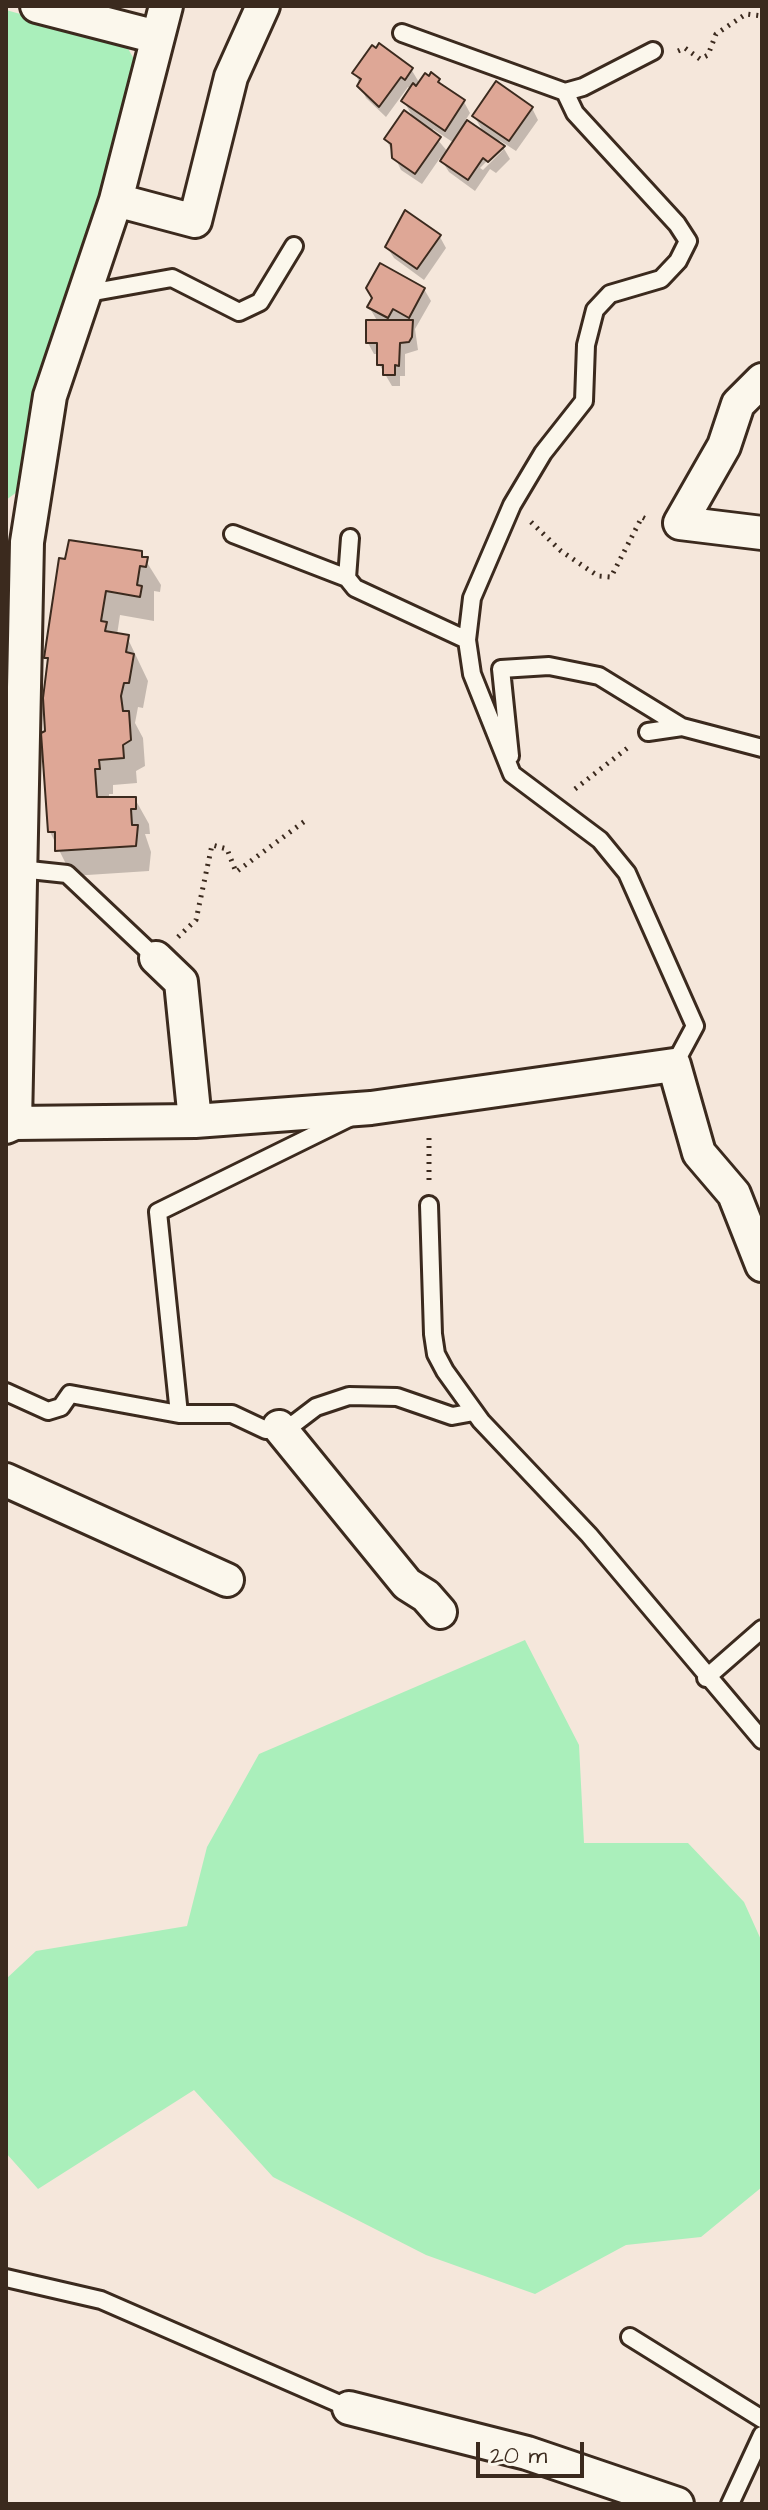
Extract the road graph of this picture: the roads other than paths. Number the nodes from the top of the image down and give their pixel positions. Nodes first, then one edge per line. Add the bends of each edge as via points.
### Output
1 (37, 6) edge
2 (263, 6) edge
3 (162, 21) edge
4 (402, 33) dead end
5 (653, 51) road end
6 (565, 92) junction
7 (116, 200) junction
8 (294, 246) dead end
9 (82, 295) junction
10 (762, 380) edge
11 (762, 533) edge
12 (233, 534) dead end
13 (350, 538) dead end
14 (17, 539) edge
15 (347, 578) junction
16 (467, 640) junction
17 (15, 694) edge
18 (682, 727) junction
19 (648, 732) road end
20 (762, 748) edge
21 (512, 774) junction
22 (13, 869) edge
23 (156, 958) joint
24 (12, 1028) edge
25 (674, 1065) junction
26 (371, 1108) junction
27 (195, 1121) junction
28 (10, 1125) edge
29 (429, 1205) road end
30 (762, 1265) edge
31 (6, 1392) edge
32 (474, 1412) junction
33 (179, 1414) junction
34 (279, 1427) junction
35 (6, 1480) edge
36 (227, 1580) dead end
37 (440, 1612) dead end
38 (762, 1629) edge
39 (706, 1678) junction
40 (762, 1740) edge
41 (6, 2278) edge
42 (630, 2337) dead end
43 (349, 2408) joint
44 (762, 2419) edge
45 (762, 2435) edge
46 (677, 2504) edge
47 (730, 2504) edge

1 - 3 street
2 - 7 street via 231,77 195,221
3 - 7 street
4 - 6 lane
5 - 6 lane
6 - 16 lane via 575,113 688,241 661,279 610,294 595,310 586,345 584,401 543,453 512,505 472,598
7 - 9 street
8 - 9 lane via 260,302 239,312 172,278
9 - 14 street via 50,396
10 - 11 street via 738,404 724,446 680,523
12 - 15 lane
13 - 15 lane
14 - 17 street
15 - 16 lane via 355,588
16 - 21 lane via 472,674
17 - 22 street
18 - 19 lane
18 - 20 lane
18 - 21 lane via 599,676 549,666 501,669
21 - 25 lane via 600,840 627,873 695,1026
22 - 23 lane via 67,874
22 - 24 street
23 - 27 street via 181,982
24 - 28 street
25 - 26 street
25 - 30 street via 699,1153 734,1194
26 - 27 street
26 - 33 lane via 158,1212
27 - 28 street
29 - 32 lane via 436,1354
31 - 33 lane via 48,1411 61,1407 70,1394
32 - 34 lane via 452,1416 397,1397 349,1396
32 - 39 lane via 589,1535
33 - 34 lane via 232,1414 266,1430
34 - 37 street via 407,1584
35 - 36 street
38 - 39 lane
39 - 40 lane
41 - 43 lane via 101,2300
42 - 44 lane
43 - 46 street via 527,2453
45 - 47 lane

